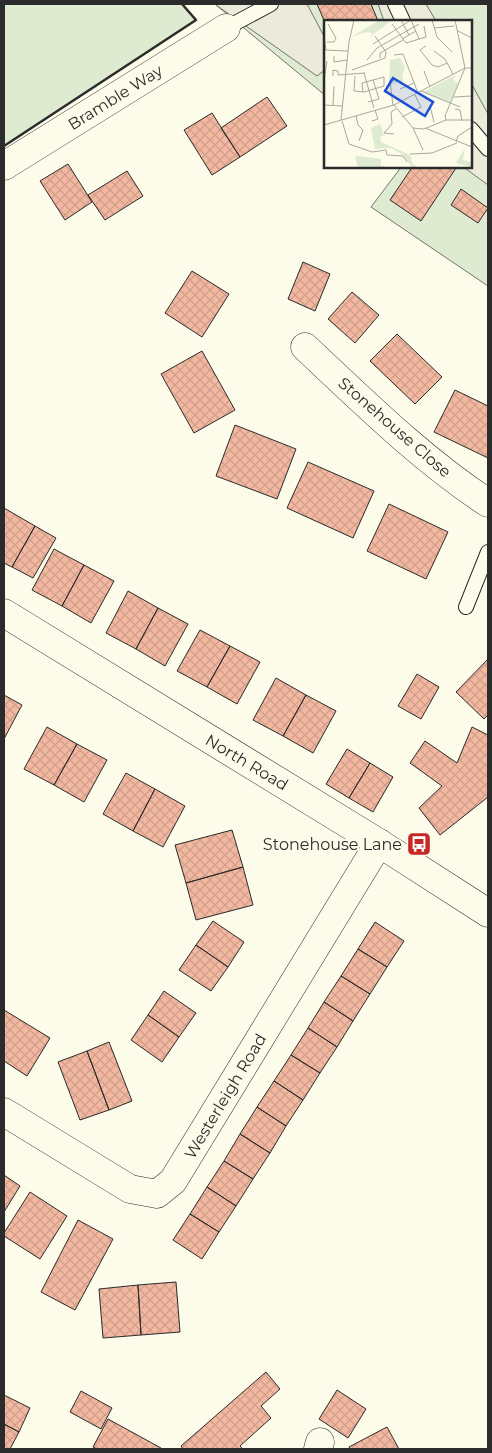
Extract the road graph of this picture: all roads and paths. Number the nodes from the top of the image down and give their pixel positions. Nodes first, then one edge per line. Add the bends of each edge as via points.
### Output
1 (271, 4) edge
2 (395, 4) edge
3 (403, 20) edge
4 (226, 28) joint
5 (472, 130) edge
6 (488, 149) edge
7 (4, 166) edge
8 (305, 347) dead end
9 (488, 502) edge
10 (488, 552) edge
11 (466, 607) dead end
12 (4, 613) edge
13 (379, 843) junction
14 (487, 909) edge
15 (4, 1112) edge

1 - 4 lane
2 - 3 lane
4 - 7 street, Bramble Way
5 - 6 lane
8 - 9 street, Stonehouse Close via 414,448
10 - 11 lane
12 - 13 street, North Road
13 - 14 street, North Road
13 - 15 street, Westerleigh Road via 173,1181 157,1194 130,1189

